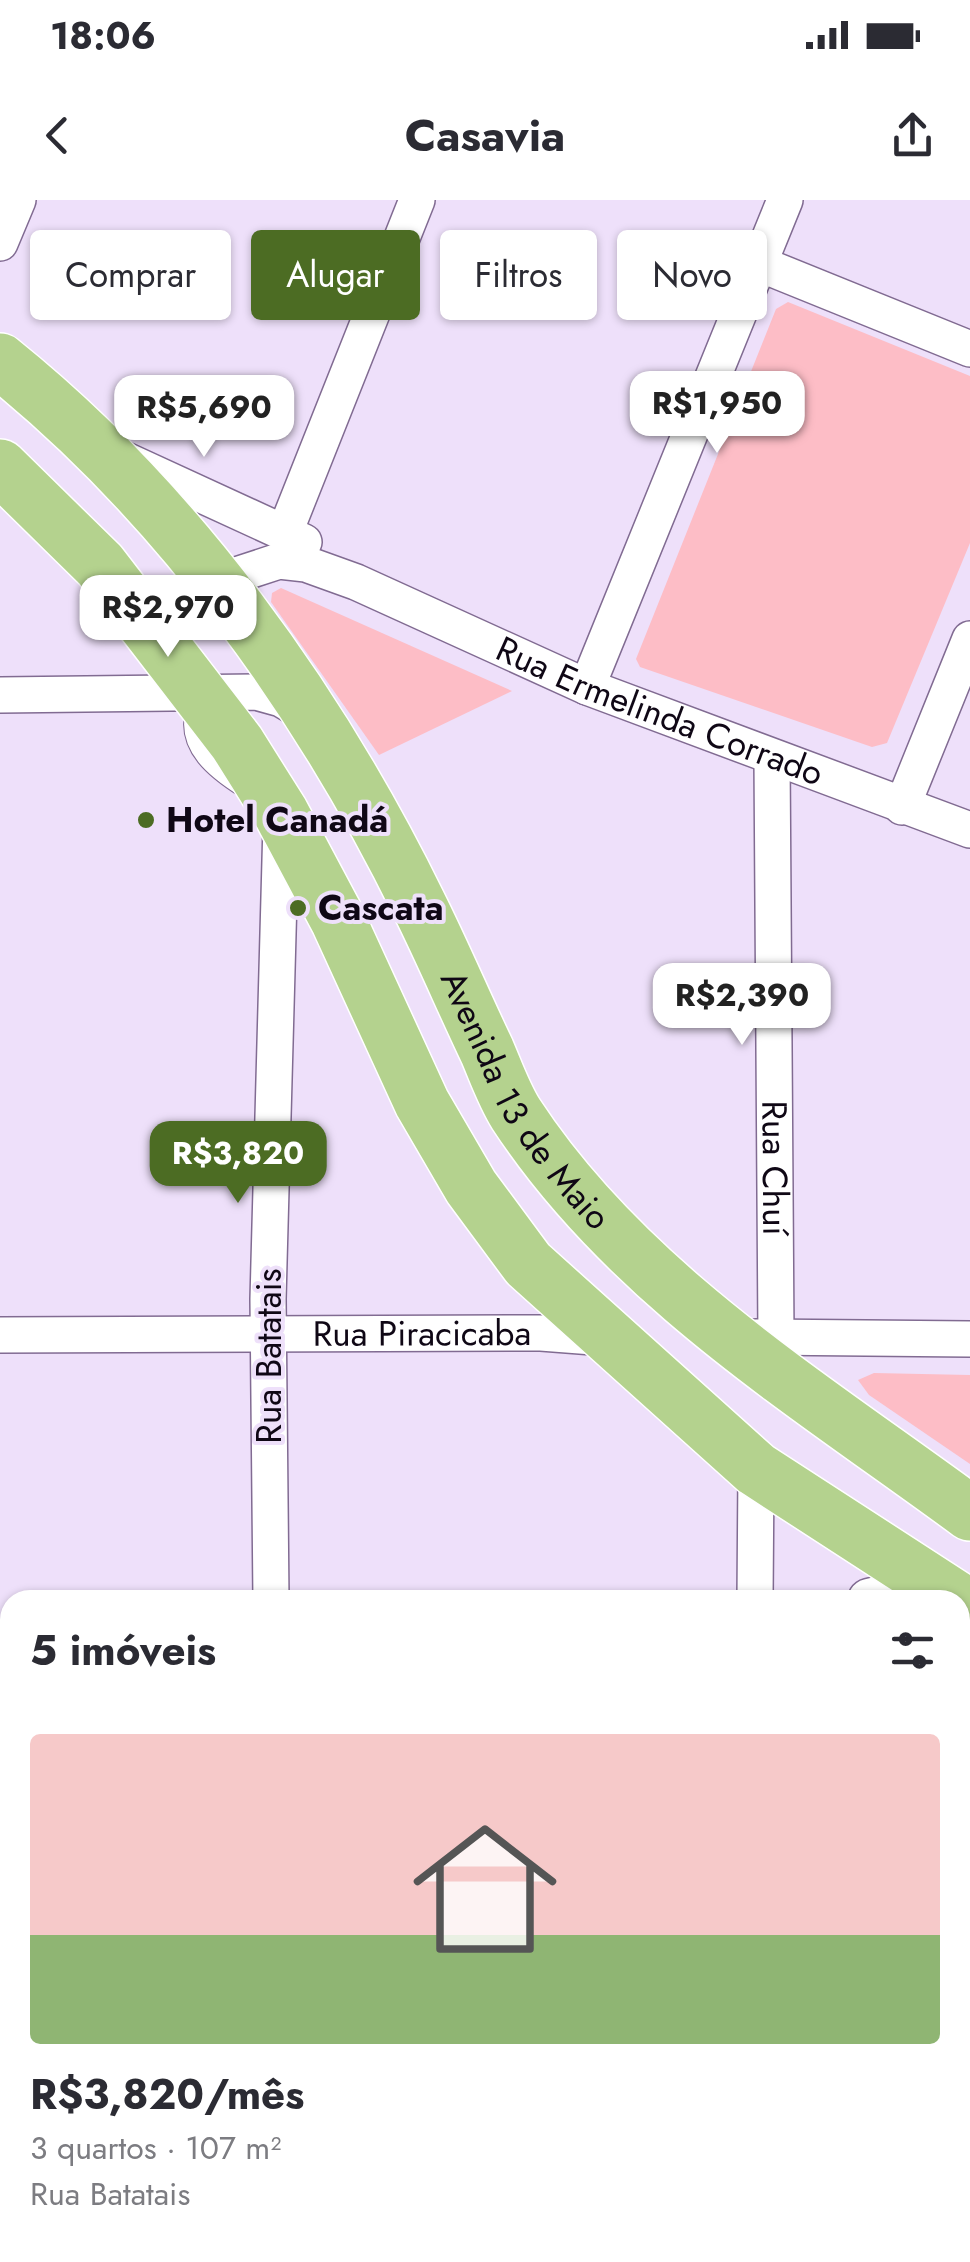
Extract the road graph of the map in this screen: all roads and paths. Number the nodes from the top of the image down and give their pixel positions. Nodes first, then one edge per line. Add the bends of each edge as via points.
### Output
1 (18, 200) edge
2 (417, 200) edge
3 (785, 200) edge
4 (0, 244) edge
5 (767, 246) edge
6 (767, 267) edge
7 (737, 320) edge
8 (970, 350) edge
9 (0, 361) edge
10 (96, 446) junction
11 (0, 467) edge
12 (285, 532) junction
13 (100, 564) junction
14 (215, 582) junction
15 (356, 582) junction
16 (970, 639) edge
17 (586, 688) junction
18 (201, 692) junction
19 (0, 695) edge
20 (313, 718) junction
21 (772, 758) junction
22 (902, 807) junction
23 (282, 812) junction
24 (970, 830) edge
25 (268, 1334) junction
26 (0, 1335) edge
27 (753, 1337) junction
28 (606, 1338) junction
29 (970, 1339) edge
30 (756, 1469) junction
31 (970, 1513) edge
32 (271, 1590) edge
33 (755, 1590) edge
34 (944, 1590) edge

1 - 4 street
2 - 12 street
3 - 5 street
6 - 8 street
7 - 17 street
9 - 10 main road, Avenida 13 de Maio
10 - 12 street, Rua Ermelinda Corrado
10 - 14 main road, Avenida 13 de Maio
11 - 13 main road
12 - 15 street, Rua Ermelinda Corrado via 321,551
13 - 14 main road via 157,589 190,591
13 - 18 main road
14 - 15 street, Rua Ermelinda Corrado via 279,560
14 - 20 main road, Avenida 13 de Maio
15 - 17 street, Rua Ermelinda Corrado
16 - 22 street
17 - 21 street, Rua Ermelinda Corrado
18 - 19 street
18 - 20 street via 256,692
18 - 23 main road
20 - 27 main road, Avenida 13 de Maio via 348,768 419,905 516,1113 614,1235
21 - 22 street, Rua Ermelinda Corrado
21 - 27 street, Rua Chuí
22 - 24 street, Rua Ermelinda Corrado
23 - 25 street, Rua Batatais
23 - 28 main road via 422,1103 471,1188 528,1264
25 - 26 street, Rua Piracicaba
25 - 28 street, Rua Piracicaba
25 - 32 street, Rua Batatais
27 - 29 street
27 - 31 main road, Avenida 13 de Maio
28 - 30 main road
30 - 33 street
30 - 34 main road

